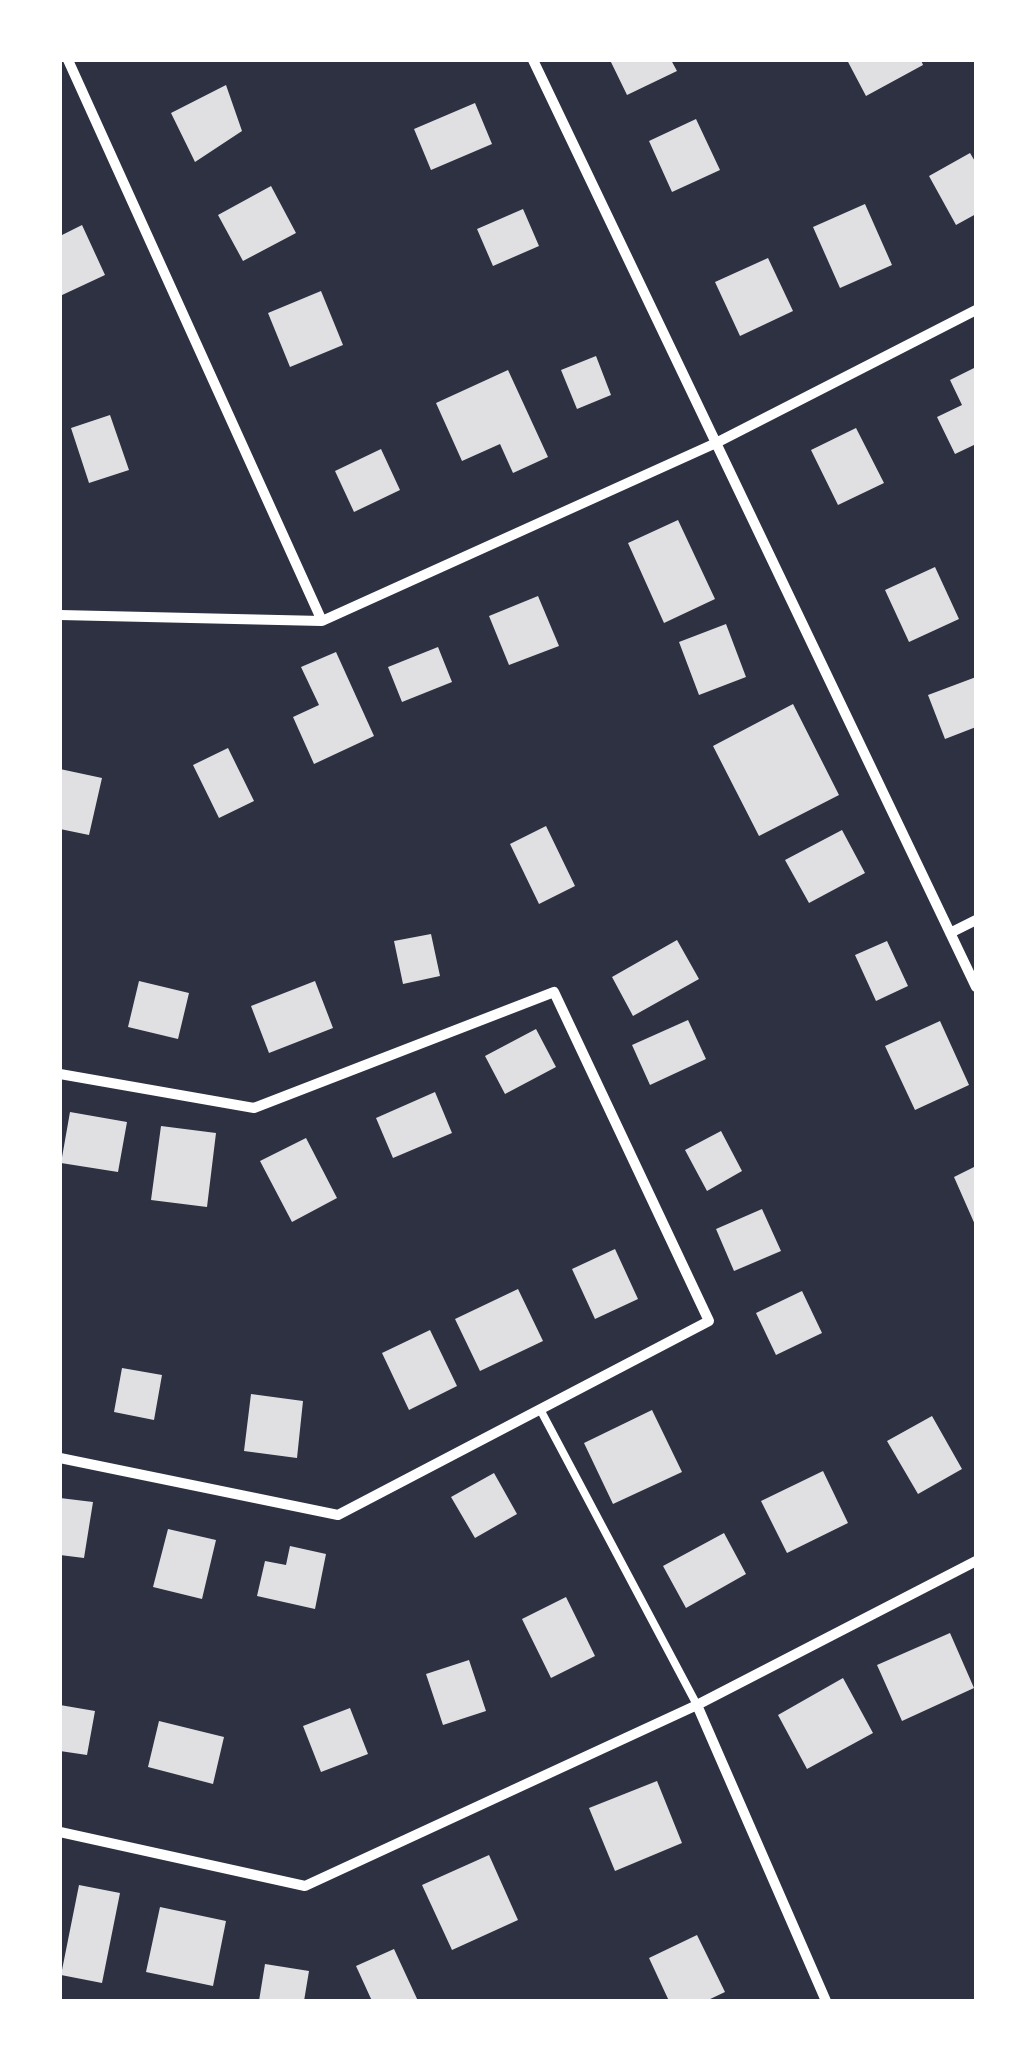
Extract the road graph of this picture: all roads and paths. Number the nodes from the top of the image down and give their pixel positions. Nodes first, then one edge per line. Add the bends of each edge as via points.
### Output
1 (68, 60) edge
2 (533, 60) edge
3 (976, 310) edge
4 (716, 443) junction
5 (60, 615) edge
6 (322, 620) junction
7 (976, 920) edge
8 (950, 932) junction
9 (976, 987) edge
10 (60, 1074) edge
11 (541, 1411) junction
12 (60, 1458) edge
13 (976, 1561) edge
14 (697, 1705) junction
15 (60, 1832) edge
16 (826, 2001) edge

1 - 6 street
2 - 4 street
3 - 4 street
4 - 6 street
4 - 8 street
5 - 6 street
7 - 8 street
8 - 9 street
10 - 11 street via 254,1108 554,992 709,1321
11 - 12 street via 338,1516
11 - 14 lane
13 - 14 street
14 - 15 street via 305,1886
14 - 16 street

